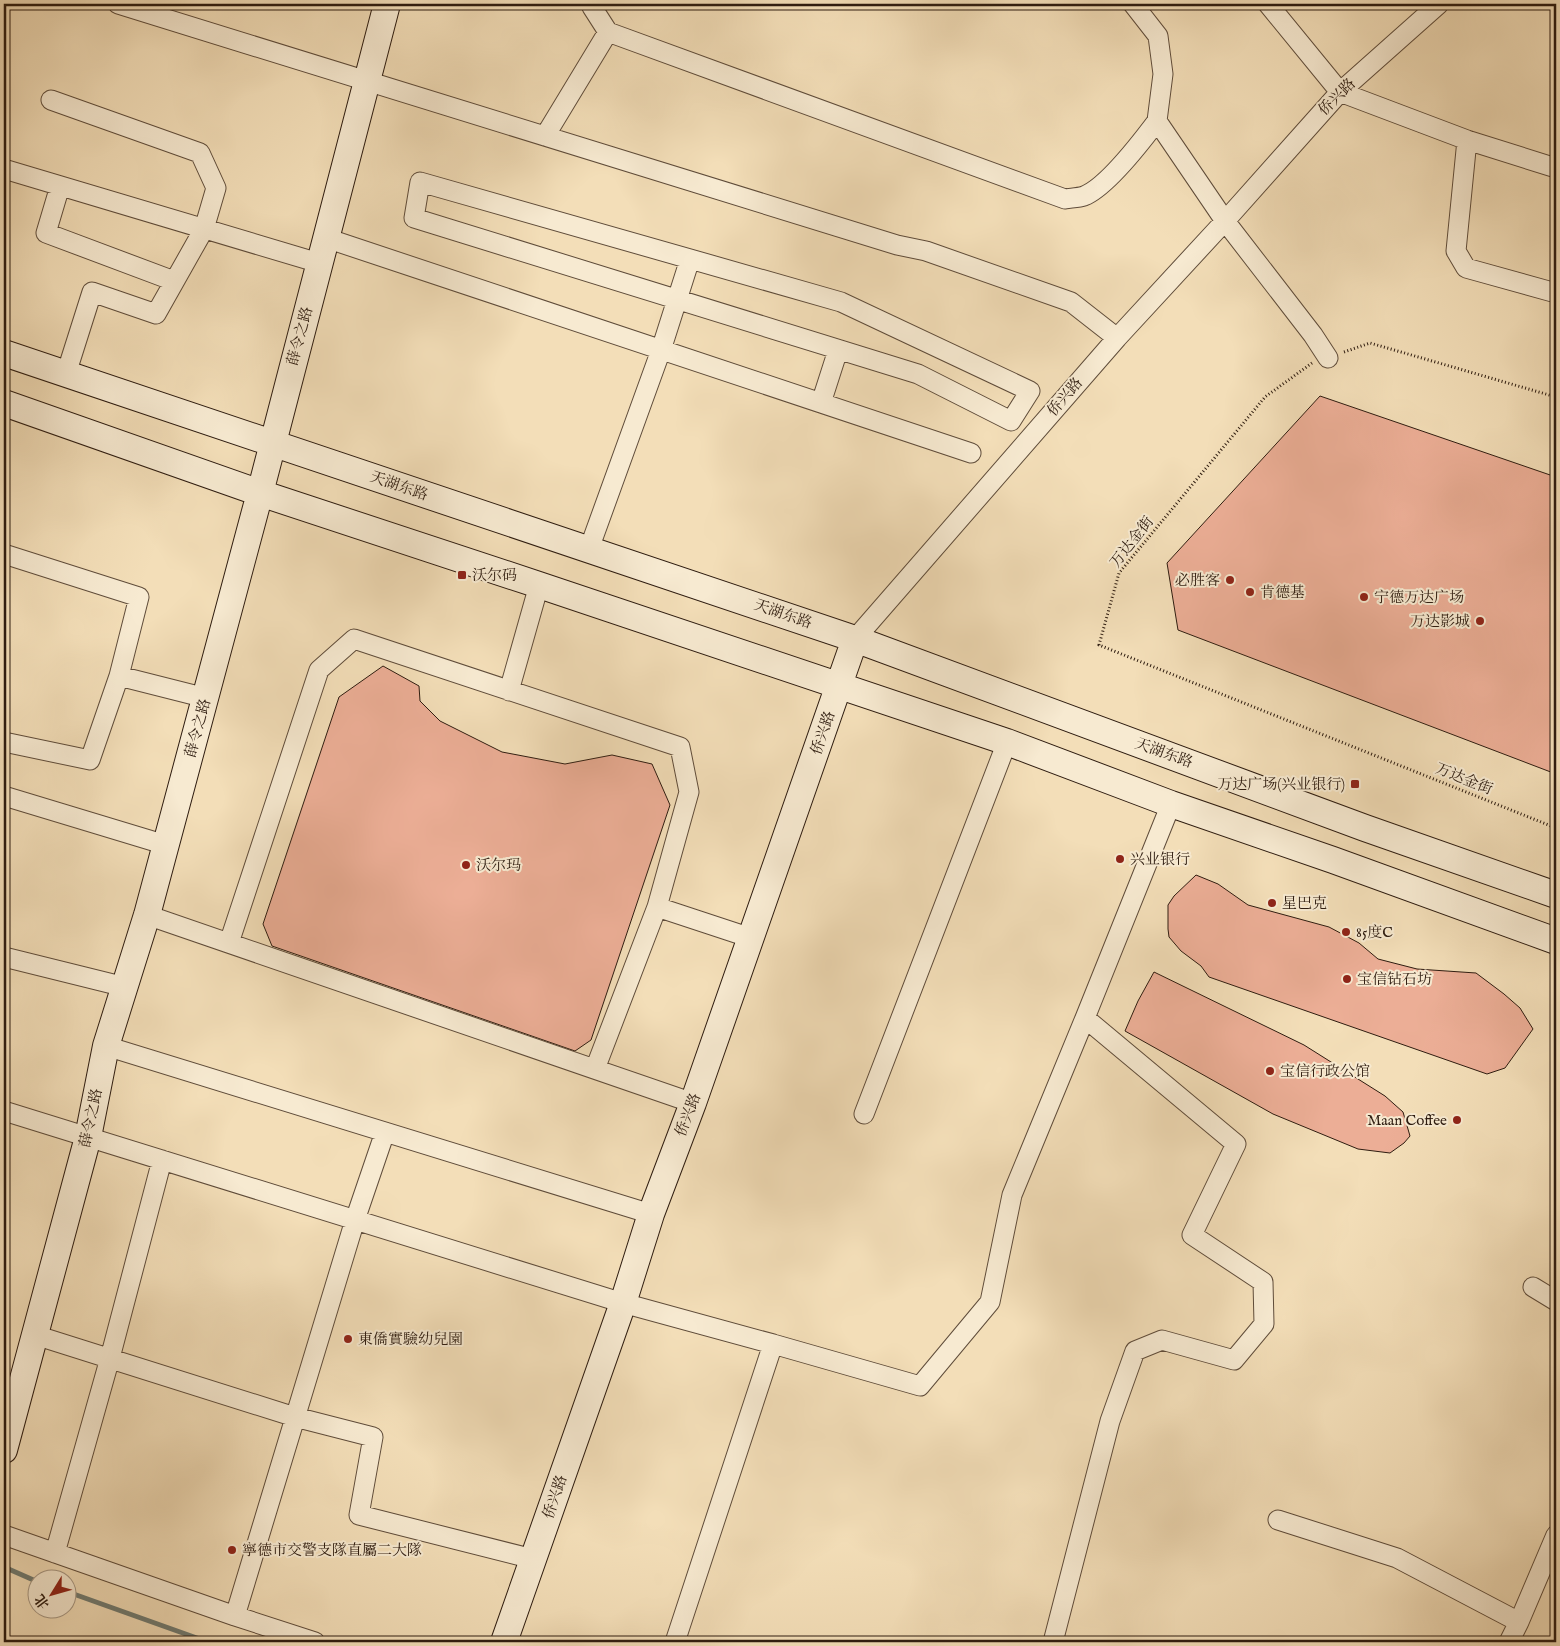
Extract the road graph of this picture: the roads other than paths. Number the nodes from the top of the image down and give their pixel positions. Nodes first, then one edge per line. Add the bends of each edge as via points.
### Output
1 (118, 4) edge
2 (387, 4) edge
3 (592, 4) edge
4 (1133, 4) edge
5 (1268, 4) edge
6 (1439, 4) edge
7 (608, 32) junction
8 (368, 80) junction
9 (1340, 92) junction
10 (51, 100) dead end
11 (1157, 121) junction
12 (545, 136) junction
13 (1467, 140) junction
14 (1556, 168) edge
15 (4, 169) edge
16 (60, 186) junction
17 (1225, 221) junction
18 (204, 229) junction
19 (326, 238) junction
20 (690, 259) junction
21 (319, 263) junction
22 (174, 281) junction
23 (1556, 293) edge
24 (677, 299) junction
25 (1117, 338) junction
26 (660, 350) junction
27 (838, 350) junction
28 (4, 353) edge
29 (1328, 358) road end
30 (66, 374) junction
31 (4, 403) edge
32 (821, 403) junction
33 (272, 443) junction
34 (971, 453) dead end
35 (260, 493) junction
36 (589, 549) junction
37 (4, 554) edge
38 (539, 585) junction
39 (855, 638) junction
40 (119, 676) junction
41 (840, 684) junction
42 (509, 691) junction
43 (206, 698) junction
44 (4, 742) edge
45 (1007, 742) junction
46 (4, 796) edge
47 (1171, 804) junction
48 (166, 845) junction
49 (1556, 894) edge
50 (656, 907) junction
51 (147, 915) junction
52 (751, 938) junction
53 (1556, 941) edge
54 (229, 943) junction
55 (4, 957) edge
56 (124, 987) junction
57 (1086, 1018) junction
58 (106, 1046) junction
59 (595, 1069) junction
60 (693, 1103) junction
61 (4, 1111) edge
62 (864, 1114) dead end
63 (385, 1132) junction
64 (88, 1137) junction
65 (162, 1160) junction
66 (651, 1214) junction
67 (355, 1220) junction
68 (1533, 1287) dead end
69 (1556, 1301) edge
70 (623, 1303) junction
71 (35, 1335) junction
72 (773, 1344) junction
73 (110, 1358) junction
74 (295, 1417) junction
75 (4, 1450) edge
76 (1278, 1520) dead end
77 (4, 1535) edge
78 (1556, 1535) edge
79 (55, 1553) junction
80 (533, 1558) junction
81 (235, 1616) junction
82 (1519, 1622) junction
83 (315, 1642) edge
84 (504, 1642) edge
85 (675, 1642) edge
86 (1053, 1642) edge
87 (1509, 1642) edge

1 - 8 street
2 - 8 main road, 薛令之路
3 - 7 street
4 - 11 street via 1158,36 1164,74
5 - 9 street
6 - 9 street, 侨兴路
7 - 11 street via 1064,199 1083,196 1097,188
7 - 12 street
8 - 12 street
8 - 19 main road, 薛令之路
9 - 13 street
9 - 17 street, 侨兴路
10 - 18 street via 200,153 216,188
11 - 17 street
12 - 25 street via 897,245 926,251 1071,302
13 - 14 street
13 - 23 street via 1456,251 1466,268
15 - 16 street
16 - 18 street
16 - 22 street via 46,234
17 - 25 street, 侨兴路
17 - 29 street
18 - 21 street
18 - 22 street
19 - 21 main road, 薛令之路
19 - 26 street
20 - 24 street
20 - 24 street via 420,182 414,218
20 - 27 street via 841,302 1030,390 1011,421 918,374
21 - 33 main road, 薛令之路
22 - 30 street via 156,314 92,292
24 - 26 street
24 - 27 street
25 - 39 street, 侨兴路
26 - 32 street
26 - 36 street
27 - 32 street
28 - 30 main road, 天湖东路
30 - 33 main road, 天湖东路
31 - 35 main road
32 - 34 street
33 - 35 main road, 薛令之路
33 - 36 main road, 天湖东路
35 - 38 main road
35 - 43 main road, 薛令之路
36 - 39 main road, 天湖东路
37 - 40 street via 139,597
38 - 41 main road
38 - 42 street
39 - 41 main road, 侨兴路
39 - 49 main road, 天湖东路 via 1365,828
40 - 43 street
40 - 44 street via 90,760
41 - 45 main road
41 - 52 main road, 侨兴路
42 - 50 street via 680,747 689,792
42 - 54 street via 354,639 319,670
43 - 48 main road, 薛令之路
45 - 47 main road
45 - 62 street
46 - 48 street
47 - 53 main road
47 - 57 street
48 - 51 main road, 薛令之路
50 - 52 street
50 - 59 street
51 - 54 street
51 - 56 main road, 薛令之路
52 - 60 main road, 侨兴路
54 - 59 street
55 - 56 street
56 - 58 main road, 薛令之路
57 - 72 street via 1012,1195 990,1302 920,1386
57 - 86 street via 1236,1144 1192,1235 1263,1282 1264,1324 1234,1360 1162,1340 1135,1351 1110,1421
58 - 63 street
58 - 64 main road, 薛令之路
59 - 60 street
60 - 66 main road, 侨兴路
61 - 64 street
63 - 66 street
63 - 67 street
64 - 65 street
64 - 71 main road, 薛令之路
65 - 67 street
65 - 73 street
66 - 70 main road, 侨兴路
67 - 70 street
67 - 74 street
68 - 69 street
70 - 72 street
70 - 80 main road, 侨兴路
71 - 73 street
71 - 75 main road, 薛令之路
72 - 85 street
73 - 74 street
73 - 79 street
74 - 80 street via 373,1437 359,1516
74 - 81 street
76 - 82 street via 1397,1558
77 - 79 street
78 - 82 street
79 - 81 street
80 - 84 main road, 侨兴路
81 - 83 street
82 - 87 street

